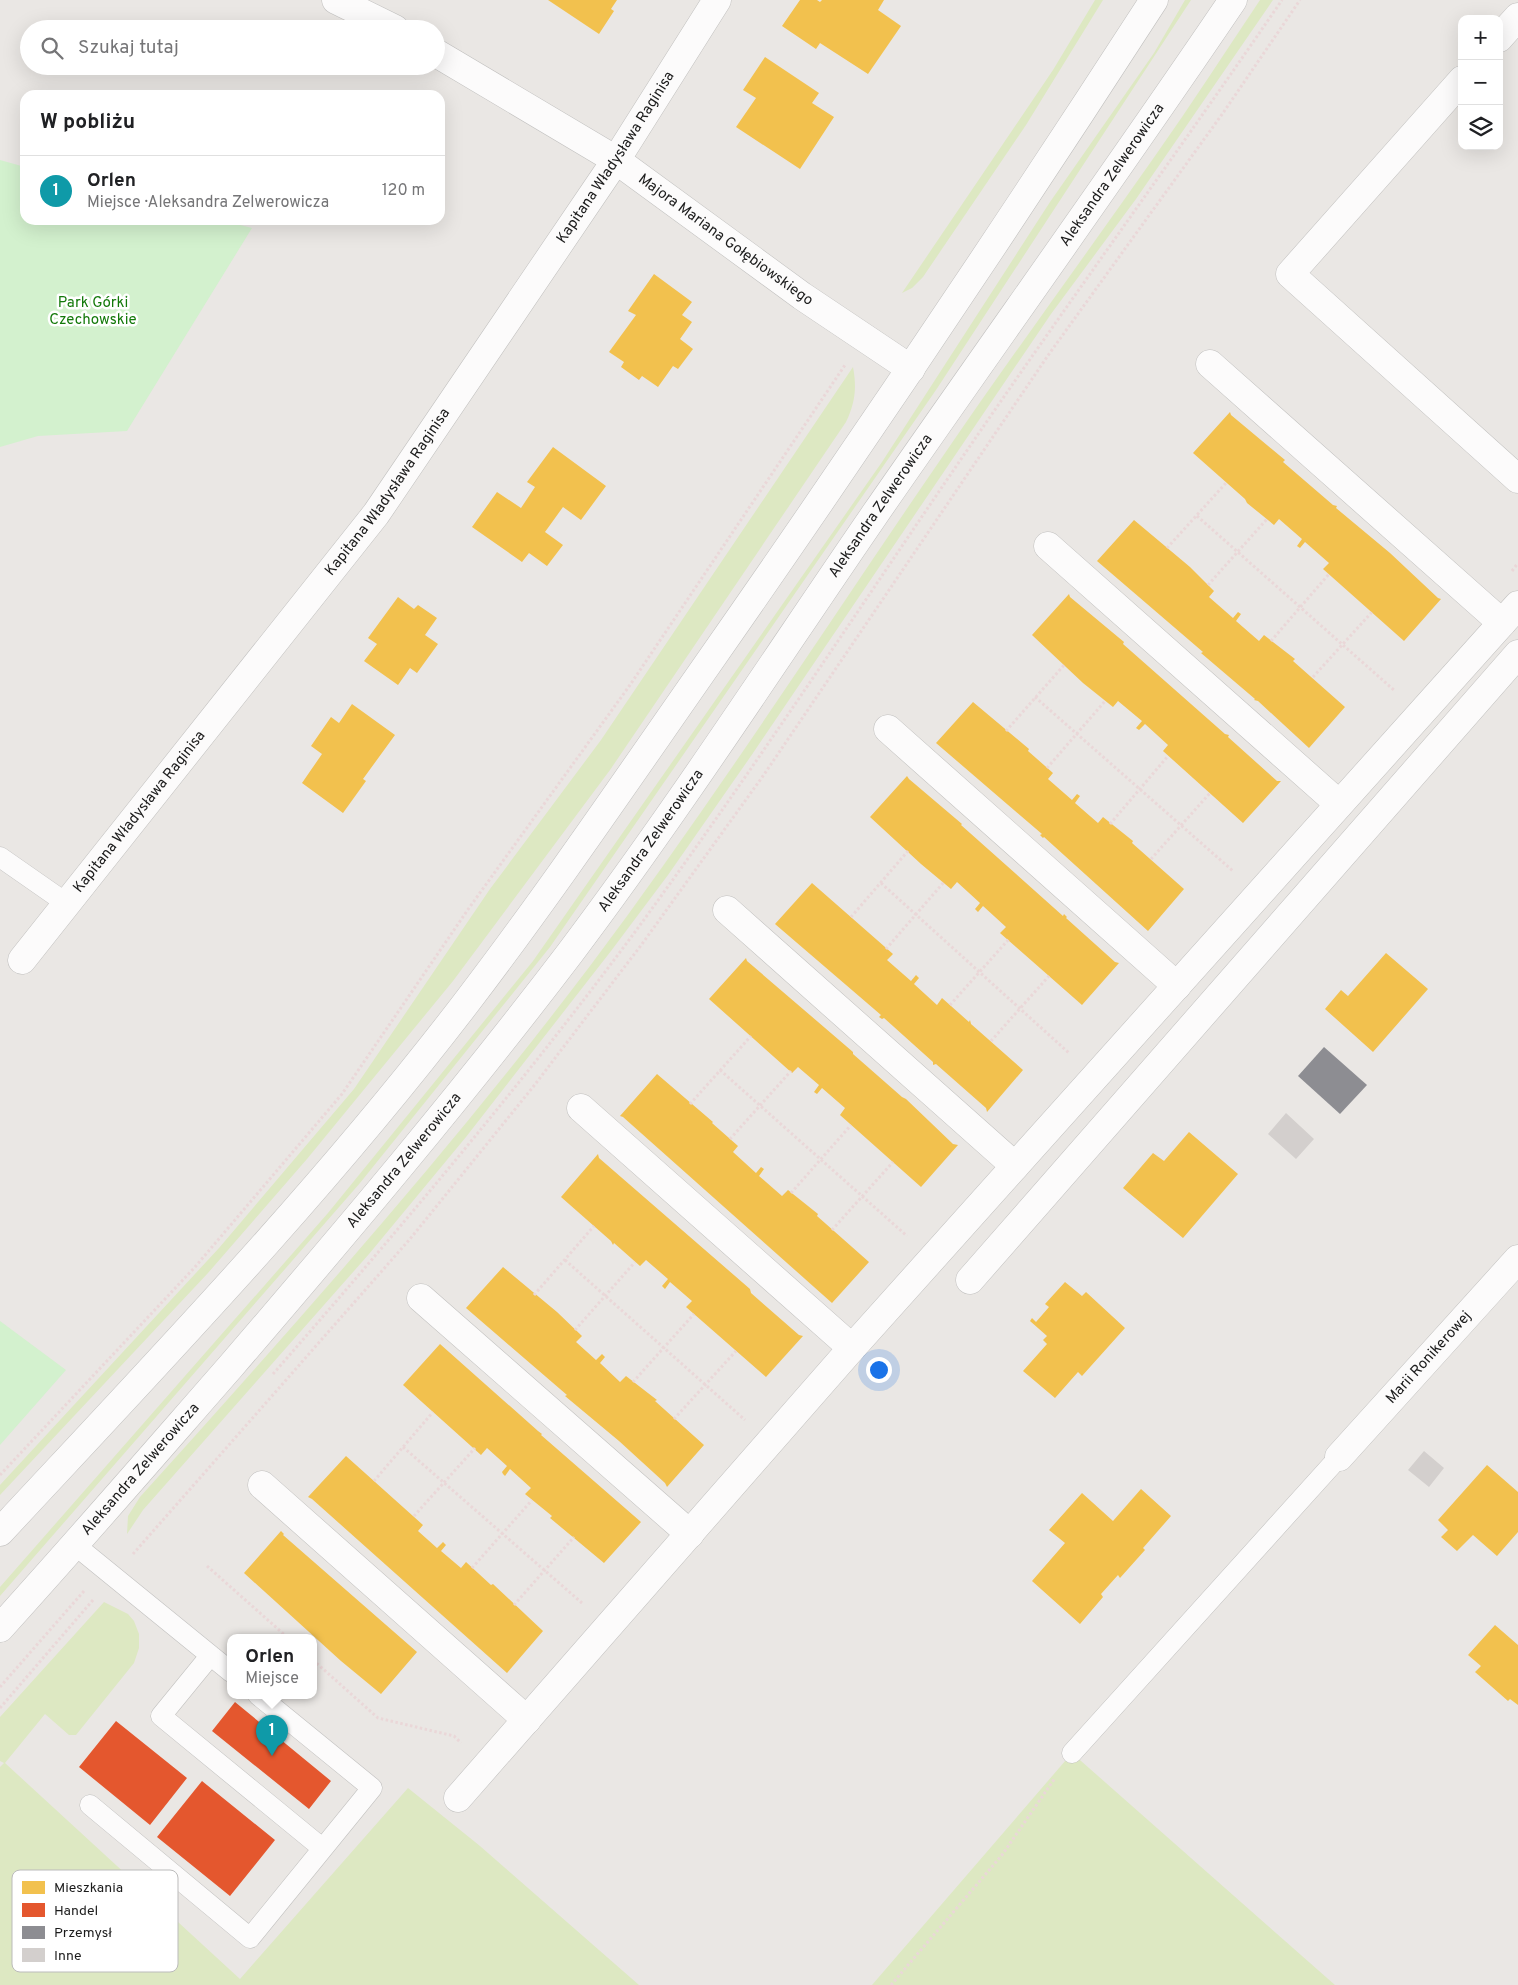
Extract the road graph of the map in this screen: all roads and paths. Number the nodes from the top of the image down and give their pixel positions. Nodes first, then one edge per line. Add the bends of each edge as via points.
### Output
1 (336, 0) edge
2 (718, 0) edge
3 (1154, 0) edge
4 (1233, 0) edge
5 (1518, 17) edge
6 (377, 20) edge
7 (1503, 34) edge
8 (445, 58) edge
9 (1458, 85) edge
10 (616, 160) junction
11 (864, 338) junction
12 (1210, 364) dead end
13 (911, 369) junction
14 (1518, 479) edge
15 (1226, 483) dead end
16 (1197, 516) junction
17 (1267, 518) dead end
18 (1048, 546) dead end
19 (1167, 548) dead end
20 (1237, 551) junction
21 (1329, 574) dead end
22 (1208, 585) dead end
23 (1300, 607) junction
24 (1372, 612) dead end
25 (1510, 614) edge
26 (1271, 641) dead end
27 (1342, 644) junction
28 (1518, 654) edge
29 (1065, 664) dead end
30 (1312, 678) dead end
31 (1402, 697) dead end
32 (1035, 698) junction
33 (1106, 700) dead end
34 (888, 729) dead end
35 (1006, 731) dead end
36 (1078, 733) junction
37 (1168, 756) dead end
38 (1047, 768) dead end
39 (1140, 789) junction
40 (1210, 793) dead end
41 (1340, 804) junction
42 (1110, 824) dead end
43 (1181, 825) junction
44 (908, 851) dead end
45 (0, 856) edge
46 (1151, 859) dead end
47 (1233, 872) dead end
48 (944, 882) dead end
49 (881, 883) junction
50 (66, 903) junction
51 (727, 910) dead end
52 (916, 914) junction
53 (851, 917) dead end
54 (1009, 939) dead end
55 (886, 949) dead end
56 (22, 960) dead end
57 (979, 971) junction
58 (1049, 976) dead end
59 (1177, 986) junction
60 (950, 1005) dead end
61 (1021, 1008) junction
62 (751, 1036) dead end
63 (991, 1041) dead end
64 (1072, 1055) dead end
65 (720, 1070) junction
66 (791, 1071) dead end
67 (690, 1104) dead end
68 (760, 1105) junction
69 (581, 1108) dead end
70 (851, 1125) dead end
71 (730, 1139) dead end
72 (821, 1159) junction
73 (893, 1162) dead end
74 (1015, 1166) junction
75 (791, 1193) dead end
76 (862, 1196) junction
77 (594, 1226) dead end
78 (832, 1230) dead end
79 (910, 1239) dead end
80 (1518, 1259) edge
81 (565, 1260) junction
82 (635, 1262) dead end
83 (970, 1280) dead end
84 (534, 1295) dead end
85 (606, 1296) junction
86 (421, 1298) dead end
87 (694, 1314) dead end
88 (575, 1330) dead end
89 (664, 1347) junction
90 (852, 1348) junction
91 (736, 1351) dead end
92 (633, 1382) dead end
93 (705, 1384) junction
94 (433, 1412) dead end
95 (674, 1419) dead end
96 (748, 1422) dead end
97 (404, 1446) junction
98 (475, 1448) dead end
99 (1339, 1457) joint
100 (0, 1475) edge
101 (374, 1481) dead end
102 (444, 1482) junction
103 (262, 1486) dead end
104 (532, 1500) dead end
105 (414, 1516) dead end
106 (0, 1532) edge
107 (503, 1534) junction
108 (690, 1534) junction
109 (574, 1536) dead end
110 (75, 1545) junction
111 (207, 1566) dead end
112 (472, 1568) dead end
113 (544, 1570) junction
114 (514, 1605) dead end
115 (585, 1606) dead end
116 (0, 1628) edge
117 (284, 1634) edge
118 (210, 1656) junction
119 (227, 1669) edge
120 (263, 1699) edge
121 (527, 1720) junction
122 (1072, 1753) joint
123 (458, 1798) dead end
124 (90, 1805) dead end
125 (322, 1848) junction
126 (168, 1870) edge
127 (178, 1878) edge
128 (891, 1985) edge

1 - 6 street
2 - 10 street, Kapitana Władysława Raginisa
3 - 13 street
4 - 110 street, Aleksandra Zelwerowicza via 654,837 572,950 362,1214
5 - 7 street
8 - 10 street, Majora Mariana Gołębiowskiego
9 - 14 street via 1290,274
10 - 11 street, Majora Mariana Gołębiowskiego
10 - 50 street, Kapitana Władysława Raginisa via 376,514
11 - 13 street, Majora Mariana Gołębiowskiego
11 - 100 path via 630,685 469,908 342,1094 194,1267
12 - 25 street
13 - 106 street via 635,769 466,1003 401,1085 267,1242
15 - 16 path
16 - 19 path
16 - 20 path
17 - 20 path
18 - 41 street
20 - 22 path
20 - 23 path
21 - 23 path
23 - 26 path
23 - 27 path
24 - 27 path
25 - 41 street
27 - 30 path
27 - 31 path
28 - 83 street
29 - 32 path
32 - 35 path
32 - 36 path
33 - 36 path
34 - 59 street
36 - 38 path
36 - 39 path
37 - 39 path
39 - 42 path
39 - 43 path
40 - 43 path
41 - 59 street
43 - 46 path
43 - 47 path
44 - 49 path
45 - 50 lane
48 - 52 path
49 - 52 path
49 - 53 path
50 - 56 street, Kapitana Władysława Raginisa
51 - 74 street
52 - 55 path
52 - 57 path
54 - 57 path
57 - 60 path
57 - 61 path
58 - 61 path
59 - 74 street
61 - 63 path
61 - 64 path
62 - 65 path
65 - 67 path
65 - 68 path
66 - 68 path
68 - 71 path
68 - 72 path
69 - 90 street
70 - 72 path
72 - 75 path
72 - 76 path
73 - 76 path
74 - 90 street
76 - 78 path
76 - 79 path
77 - 81 path
80 - 99 street, Marii Ronikerowej
81 - 84 path
81 - 85 path
82 - 85 path
85 - 88 path
85 - 89 path
86 - 108 street
87 - 89 path
89 - 92 path
89 - 93 path
90 - 108 street
91 - 93 path
93 - 95 path
93 - 96 path
94 - 97 path
97 - 101 path
97 - 102 path
98 - 102 path
99 - 122 lane
102 - 105 path
102 - 107 path
103 - 121 street
104 - 107 path
107 - 112 path
107 - 113 path
108 - 121 street
109 - 113 path
110 - 116 street, Aleksandra Zelwerowicza
110 - 118 lane
111 - 117 path
113 - 114 path
113 - 115 path
118 - 119 lane
118 - 125 lane via 161,1716
120 - 125 lane via 372,1788
121 - 123 street
122 - 128 path via 1002,1855
124 - 126 lane
125 - 127 lane via 250,1938

